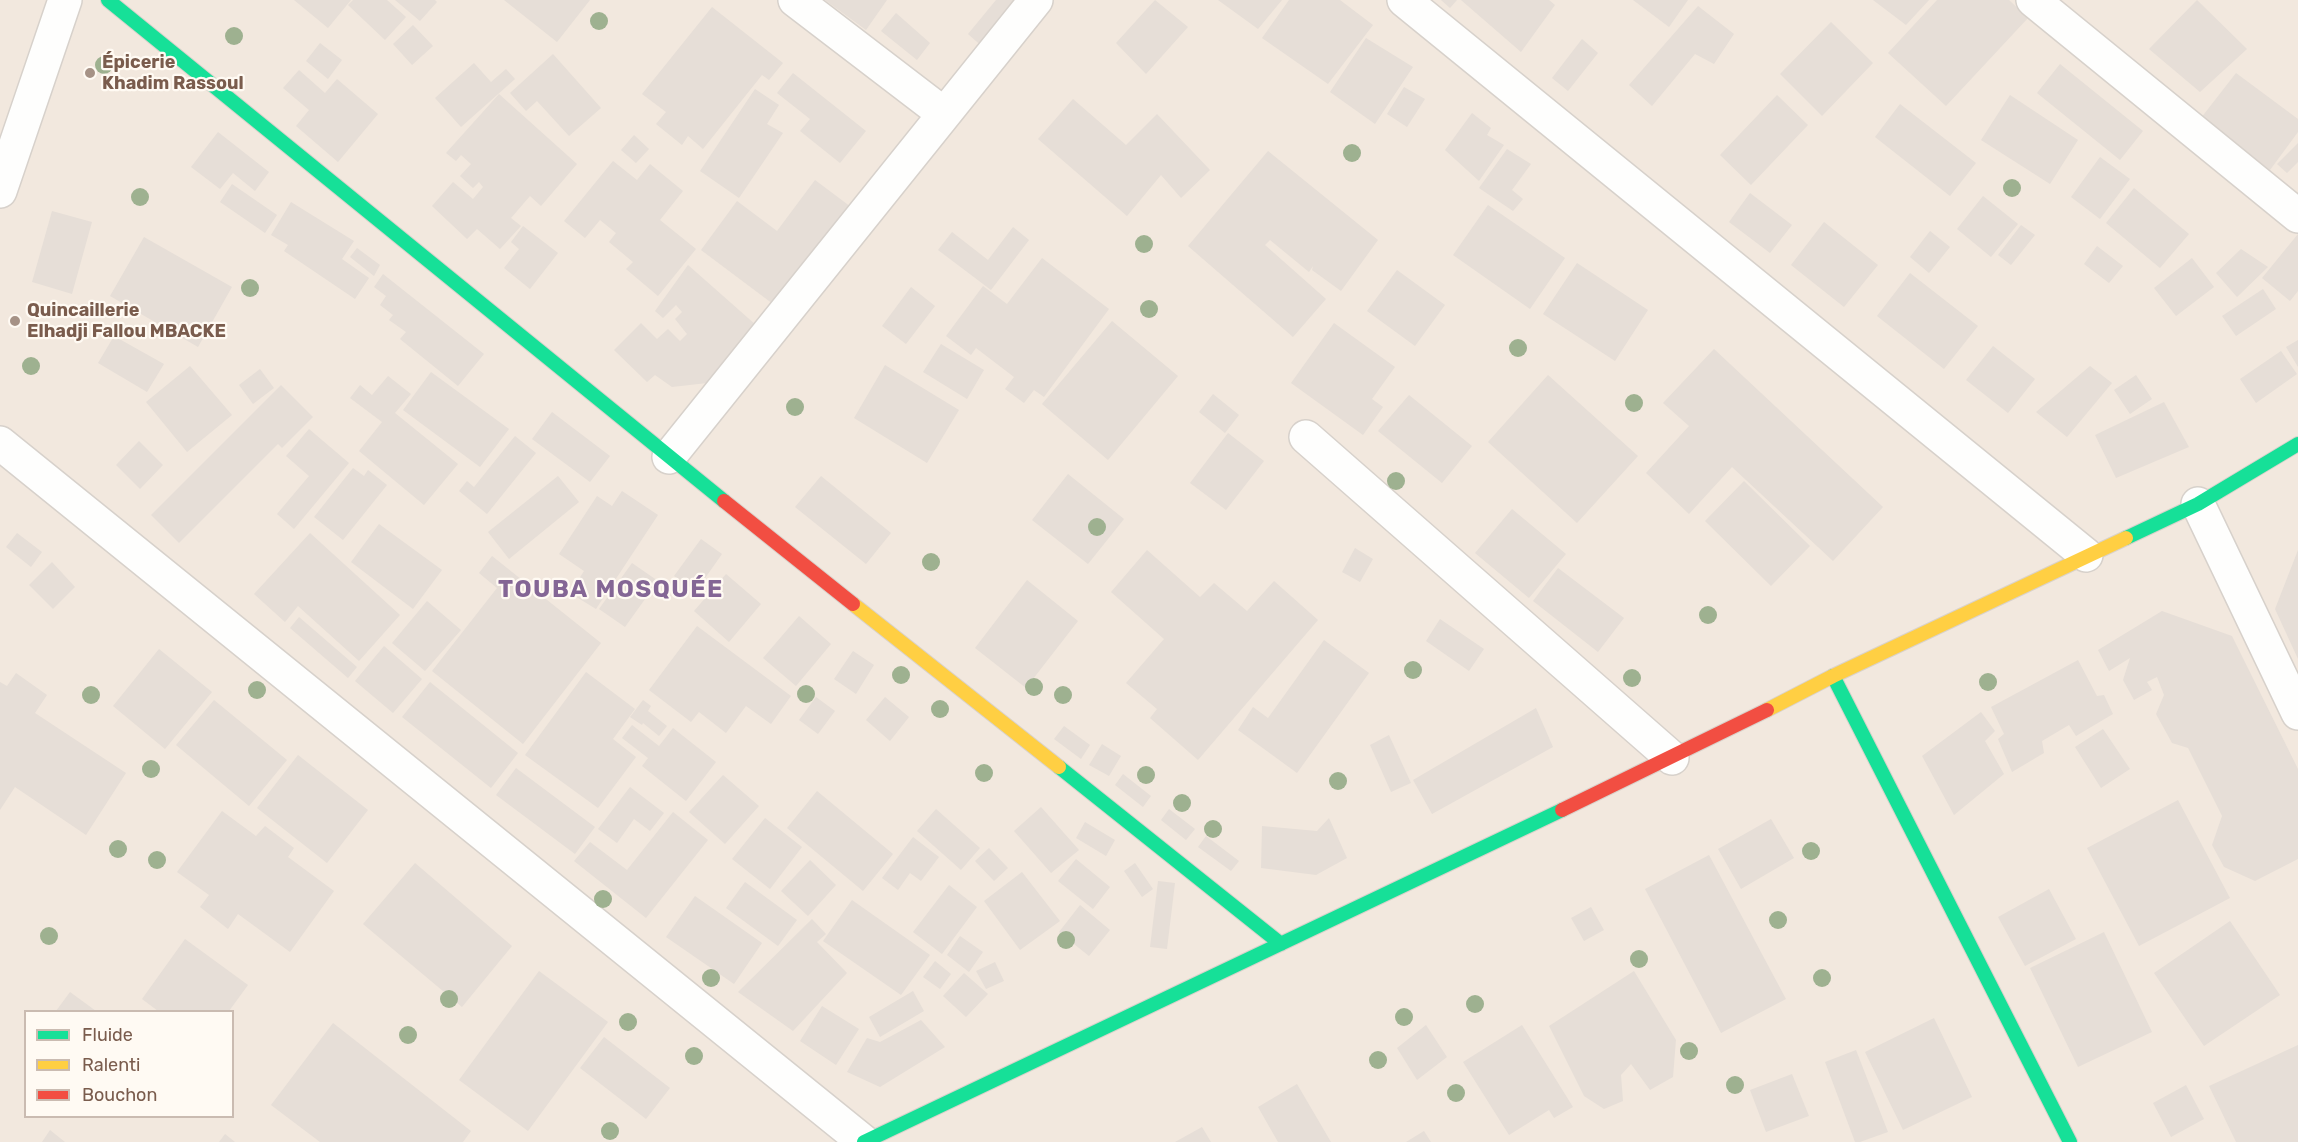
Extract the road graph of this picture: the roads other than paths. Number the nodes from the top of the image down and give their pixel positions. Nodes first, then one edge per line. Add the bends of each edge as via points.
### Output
1 (65, 0) edge
2 (108, 0) edge
3 (795, 0) edge
4 (1036, 0) edge
5 (1404, 0) edge
6 (2033, 0) edge
7 (944, 114) junction
8 (0, 191) edge
9 (2298, 216) edge
10 (1306, 437) dead end
11 (0, 443) edge
12 (2298, 444) edge
13 (669, 457) junction
14 (2198, 504) junction
15 (2086, 555) junction
16 (1833, 676) junction
17 (2298, 713) edge
18 (1672, 758) junction
19 (1281, 944) junction
20 (864, 1142) edge
21 (2070, 1142) edge

1 - 8 street
2 - 13 street
3 - 7 street
4 - 7 street
5 - 15 street
6 - 9 street
7 - 13 street
10 - 18 street
11 - 20 street
12 - 14 street
13 - 19 street
14 - 15 street
14 - 17 street
15 - 16 street
16 - 18 street
16 - 21 street
18 - 19 street
19 - 20 street

